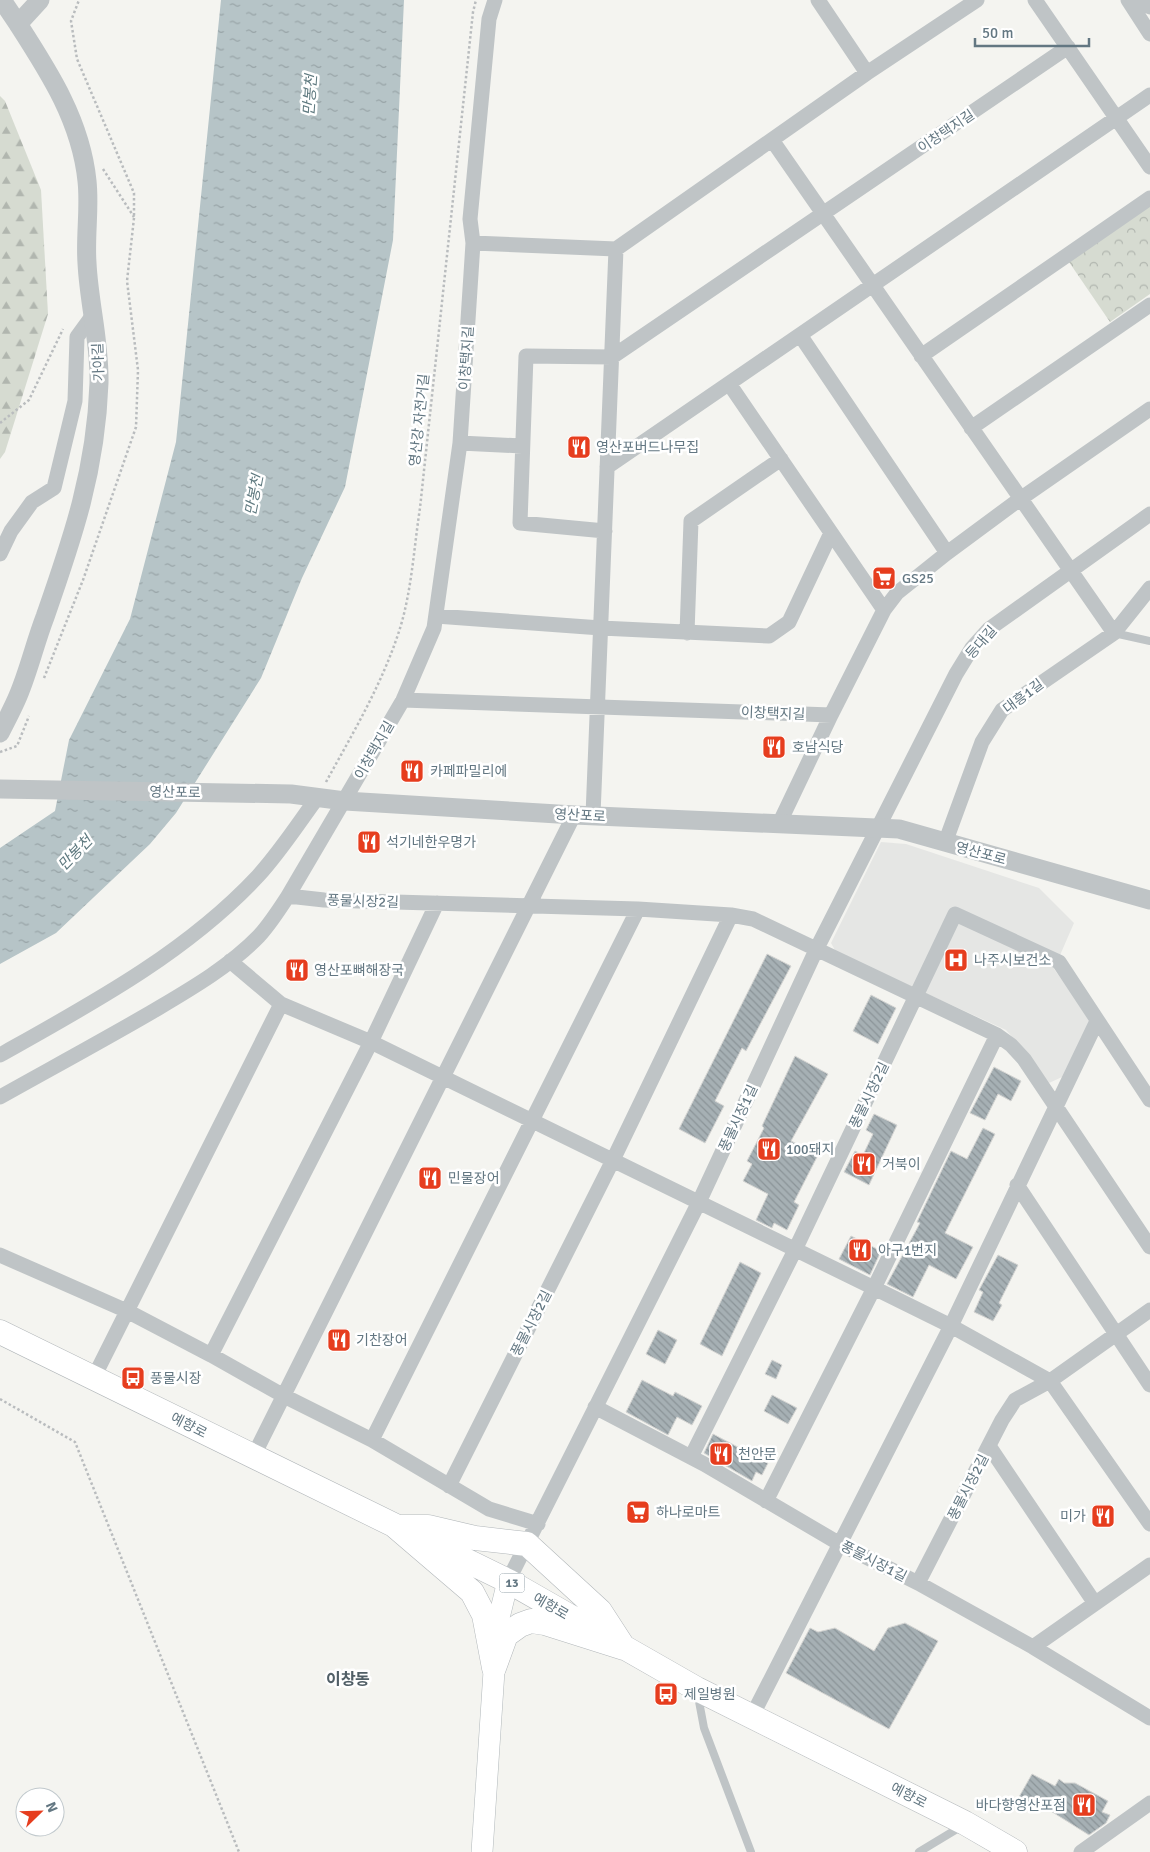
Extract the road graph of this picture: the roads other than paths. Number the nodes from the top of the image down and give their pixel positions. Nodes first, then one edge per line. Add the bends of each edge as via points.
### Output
1 (2, 0) edge
2 (40, 0) edge
3 (495, 0) edge
4 (818, 0) edge
5 (978, 0) edge
6 (1036, 0) edge
7 (1128, 0) edge
8 (1134, 0) edge
9 (1150, 7) edge
10 (18, 24) junction
11 (1150, 34) edge
12 (1068, 47) junction
13 (867, 73) junction
14 (1150, 96) edge
15 (1117, 119) junction
16 (772, 140) junction
17 (1150, 167) edge
18 (1150, 198) edge
19 (823, 214) junction
20 (473, 243) junction
21 (616, 249) junction
22 (873, 286) junction
23 (1150, 305) edge
24 (93, 315) junction
25 (800, 335) junction
26 (612, 356) junction
27 (921, 356) junction
28 (730, 385) junction
29 (1150, 409) edge
30 (971, 428) junction
31 (460, 443) junction
32 (522, 446) junction
33 (781, 460) junction
34 (607, 467) junction
35 (1020, 499) junction
36 (1150, 514) edge
37 (605, 531) junction
38 (831, 533) junction
39 (947, 553) junction
40 (0, 554) edge
41 (1069, 570) junction
42 (1150, 588) edge
43 (884, 610) junction
44 (436, 616) junction
45 (600, 628) junction
46 (687, 633) junction
47 (1114, 633) junction
48 (1150, 641) edge
49 (403, 700) junction
50 (597, 707) junction
51 (830, 715) junction
52 (0, 733) edge
53 (0, 789) edge
54 (317, 798) junction
55 (345, 801) junction
56 (574, 814) junction
57 (593, 815) junction
58 (779, 824) junction
59 (878, 828) junction
60 (946, 843) junction
61 (288, 896) junction
62 (1150, 900) edge
63 (437, 903) junction
64 (528, 906) junction
65 (638, 910) junction
66 (731, 915) junction
67 (817, 948) junction
68 (230, 961) junction
69 (917, 995) junction
70 (281, 1004) junction
71 (1097, 1021) junction
72 (997, 1035) junction
73 (371, 1042) junction
74 (0, 1054) edge
75 (443, 1077) junction
76 (0, 1097) edge
77 (1150, 1100) edge
78 (1055, 1106) junction
79 (532, 1121) junction
80 (613, 1160) junction
81 (1017, 1185) junction
82 (699, 1202) junction
83 (1150, 1248) edge
84 (795, 1250) junction
85 (0, 1255) edge
86 (874, 1288) junction
87 (1150, 1310) edge
88 (127, 1311) junction
89 (951, 1326) junction
90 (0, 1332) edge
91 (1115, 1334) junction
92 (211, 1355) junction
93 (94, 1377) junction
94 (1050, 1381) junction
95 (1150, 1384) edge
96 (284, 1396) junction
97 (596, 1406) junction
98 (372, 1440) junction
99 (989, 1446) junction
100 (253, 1457) junction
101 (691, 1457) junction
102 (449, 1486) junction
103 (766, 1501) junction
104 (1150, 1524) edge
105 (396, 1527) junction
106 (532, 1534) junction
107 (840, 1544) junction
108 (1150, 1565) edge
109 (508, 1581) junction
110 (918, 1583) junction
111 (1094, 1602) junction
112 (1032, 1647) junction
113 (624, 1648) junction
114 (494, 1668) junction
115 (697, 1689) junction
116 (752, 1716) junction
117 (1150, 1718) edge
118 (1150, 1803) edge
119 (965, 1823) junction
120 (482, 1852) edge
121 (751, 1852) edge
122 (918, 1852) edge
123 (1015, 1852) edge
124 (1081, 1852) edge

1 - 10 street, 가야길
2 - 10 street
3 - 20 street, 이창택지길 via 489,18 470,219
4 - 13 street
5 - 13 street
6 - 12 street
7 - 11 street
8 - 9 street
10 - 24 street, 가야길 via 54,82 82,149 87,180 86,262
12 - 15 street
12 - 19 street, 이창택지길
13 - 16 street
14 - 15 street
15 - 17 street
15 - 22 street
16 - 19 street
16 - 21 street
18 - 27 street
19 - 22 street
19 - 26 street, 이창택지길
20 - 21 street
20 - 31 street, 이창택지길
21 - 26 street
22 - 25 street
22 - 27 street
23 - 30 street
24 - 40 street via 77,337 75,401 54,488 32,502
24 - 52 street, 가야길 via 99,346 99,382 92,465 70,546 19,695
25 - 28 street
25 - 39 street
26 - 32 street via 526,356
26 - 34 street
27 - 30 street
28 - 33 street
28 - 34 street
29 - 35 street
30 - 35 street
31 - 32 street
31 - 44 street, 이창택지길
32 - 37 street via 520,522
33 - 38 street
33 - 46 street via 692,521
34 - 37 street
35 - 39 street
35 - 41 street
36 - 41 street, 등대길
37 - 45 street
38 - 43 street
38 - 46 street via 788,622 769,636
39 - 43 street via 898,593
41 - 47 street
41 - 59 street, 등대길 via 989,629 972,648
42 - 47 street, 대흥1길
43 - 51 street
44 - 45 street
44 - 49 street, 이창택지길
45 - 46 street
45 - 50 street
47 - 48 lane
47 - 60 street, 대흥1길 via 1002,710 982,742
49 - 50 street, 이창택지길
49 - 55 street, 이창택지길
50 - 51 street, 이창택지길
50 - 57 street
51 - 58 street
53 - 54 street, 영산포로 via 291,794
54 - 55 street, 영산포로
54 - 74 street via 259,875 199,931 111,991
55 - 56 street, 영산포로
55 - 61 street
56 - 57 street, 영산포로
56 - 64 street
57 - 58 street, 영산포로
58 - 59 street, 영산포로
59 - 60 street, 영산포로 via 899,829
59 - 67 street, 풍물시장1길
60 - 62 street, 영산포로
61 - 63 street, 풍물시장2길
61 - 68 street via 264,930
63 - 64 street, 풍물시장2길
63 - 73 street
64 - 65 street, 풍물시장2길
64 - 75 street
65 - 66 street, 풍물시장2길
65 - 79 street
66 - 67 street, 풍물시장2길 via 752,919
66 - 80 street, 풍물시장2길
67 - 69 street, 풍물시장2길
67 - 82 street, 풍물시장1길
68 - 70 street
68 - 76 street via 166,1003
69 - 71 street via 955,914 1059,962
69 - 72 street, 풍물시장2길
69 - 84 street, 풍물시장2길
70 - 73 street
70 - 88 street
71 - 77 street
71 - 78 street
72 - 78 street, 풍물시장2길 via 1024,1059
72 - 86 street
73 - 75 street
73 - 92 street
75 - 79 street
75 - 96 street
78 - 81 street
78 - 83 street, 풍물시장2길
79 - 80 street
79 - 98 street
80 - 82 street
80 - 102 street, 풍물시장2길
81 - 89 street
81 - 91 street
82 - 84 street
82 - 97 street, 풍물시장1길
84 - 86 street
84 - 101 street, 풍물시장2길
85 - 88 street
86 - 89 street
86 - 103 street
87 - 91 street, 풍물시장2길
88 - 92 street
88 - 93 street
89 - 94 street
89 - 107 street
90 - 93 main road, 예향로 / 13
91 - 94 street, 풍물시장2길
91 - 95 street
92 - 96 street
93 - 100 main road, 예향로 / 13
94 - 99 street, 풍물시장2길 via 1015,1400
94 - 104 street
96 - 98 street
96 - 100 street
97 - 101 street, 풍물시장1길
97 - 106 street, 풍물시장1길
98 - 102 street
99 - 110 street, 풍물시장2길
99 - 111 street
100 - 105 main road, 예향로 / 13
101 - 103 street, 풍물시장1길
102 - 106 street
103 - 107 street, 풍물시장1길
105 - 106 main road via 428,1527 475,1538
105 - 109 main road, 예향로 / 13
105 - 114 main road via 472,1592 484,1615
106 - 109 street, 풍물시장1길
106 - 113 main road via 600,1611
107 - 110 street, 풍물시장1길
107 - 116 street
108 - 111 street
109 - 113 main road, 예향로 / 13
109 - 114 main road via 497,1626
110 - 112 street, 풍물시장1길
111 - 112 street
112 - 117 street, 풍물시장1길
113 - 114 main road via 531,1621 506,1635
113 - 115 main road, 예향로 / 13
114 - 120 main road
115 - 116 main road, 예향로 / 13
115 - 121 lane via 704,1728
116 - 119 main road, 예향로 / 13
118 - 124 street
119 - 122 lane
119 - 123 main road, 예향로 / 13

